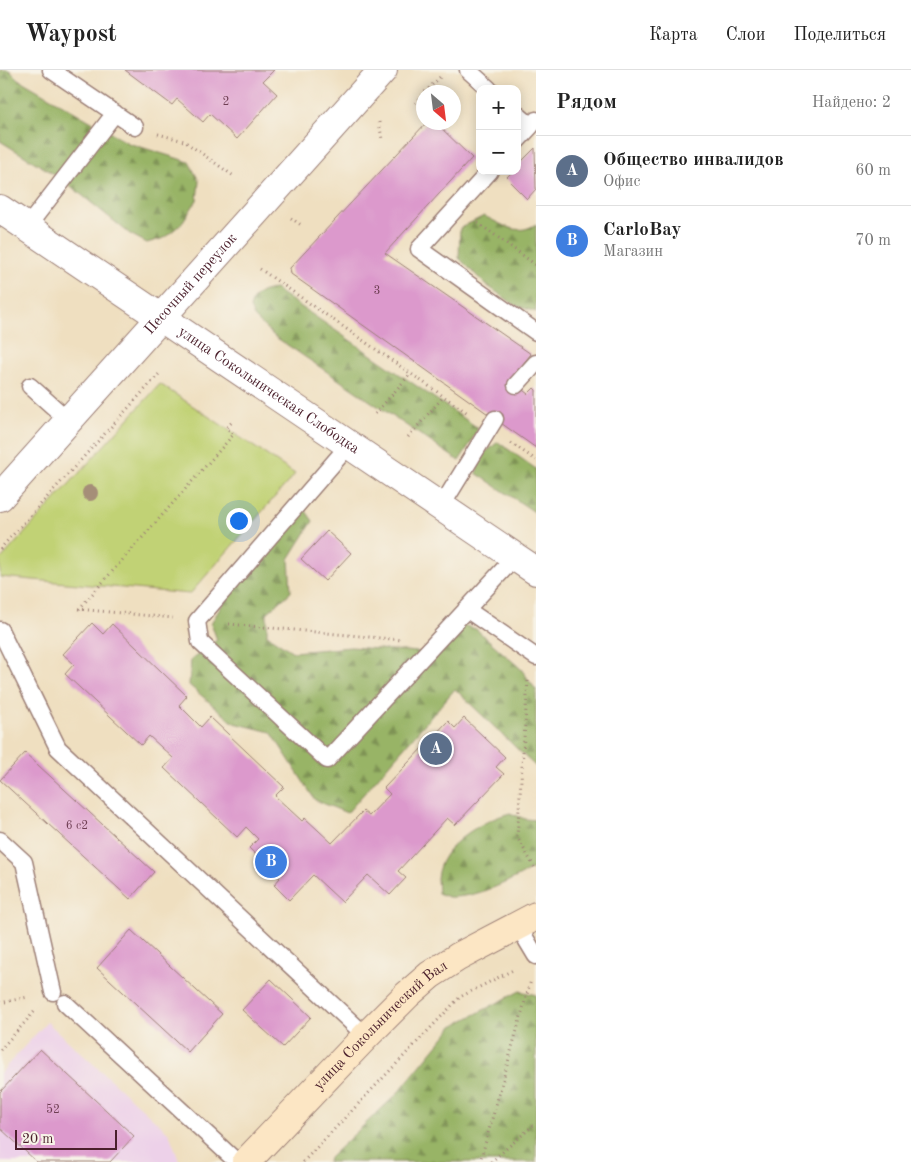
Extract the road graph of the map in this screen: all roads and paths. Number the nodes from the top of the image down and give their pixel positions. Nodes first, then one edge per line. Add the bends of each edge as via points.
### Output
1 (51, 70) edge
2 (382, 70) edge
3 (446, 70) edge
4 (468, 70) edge
5 (432, 85) edge
6 (485, 85) edge
7 (115, 113) junction
8 (521, 116) edge
9 (533, 123) edge
10 (135, 127) joint
11 (521, 136) edge
12 (486, 175) edge
13 (235, 177) dead end
14 (457, 208) junction
15 (0, 209) edge
16 (27, 228) junction
17 (536, 265) edge
18 (260, 269) dead end
19 (161, 318) junction
20 (536, 332) edge
21 (536, 363) edge
22 (160, 373) dead end
23 (411, 373) junction
24 (516, 385) dead end
25 (30, 386) dead end
26 (444, 396) junction
27 (375, 414) dead end
28 (68, 420) junction
29 (233, 421) dead end
30 (492, 423) junction
31 (408, 437) dead end
32 (349, 445) junction
33 (536, 460) edge
34 (0, 497) edge
35 (441, 507) junction
36 (0, 548) edge
37 (525, 564) edge
38 (466, 609) junction
39 (197, 621) junction
40 (0, 630) edge
41 (434, 643) junction
42 (533, 655) edge
43 (0, 840) edge
44 (536, 870) edge
45 (527, 921) edge
46 (535, 963) edge
47 (519, 967) dead end
48 (59, 998) junction
49 (366, 1036) junction
50 (0, 1050) edge
51 (536, 1123) edge
52 (237, 1162) edge
53 (246, 1162) edge
54 (303, 1162) edge
55 (480, 1162) edge
56 (491, 1162) edge

1 - 7 lane
2 - 19 street, Песочный переулок
3 - 5 path
4 - 6 lane
7 - 10 lane
7 - 16 lane
8 - 9 lane
9 - 11 lane
10 - 13 path via 184,141
12 - 14 lane
14 - 17 path
14 - 20 lane via 419,249
15 - 16 street, улица Сокольническая Слободка
16 - 19 street, улица Сокольническая Слободка
18 - 23 path
19 - 28 street, Песочный переулок
19 - 32 street, улица Сокольническая Слободка
21 - 24 lane
22 - 36 path
23 - 26 path
23 - 27 path
25 - 28 lane
26 - 30 path
26 - 31 path
28 - 34 street, Песочный переулок
29 - 39 path via 226,428 234,434 78,609
30 - 33 path
30 - 35 lane
32 - 35 street, улица Сокольническая Слободка
32 - 39 lane
35 - 37 street, улица Сокольническая Слободка
37 - 38 lane
38 - 41 lane
38 - 42 lane
39 - 41 path
39 - 41 lane via 200,642 327,760
40 - 49 lane via 58,748
42 - 44 path via 517,837
43 - 48 lane via 24,862
45 - 46 lane
45 - 49 main road, улица Сокольнический Вал via 430,975
46 - 55 path
47 - 54 path via 460,998
48 - 50 path
48 - 52 lane
49 - 53 main road, улица Сокольнический Вал
51 - 56 path

